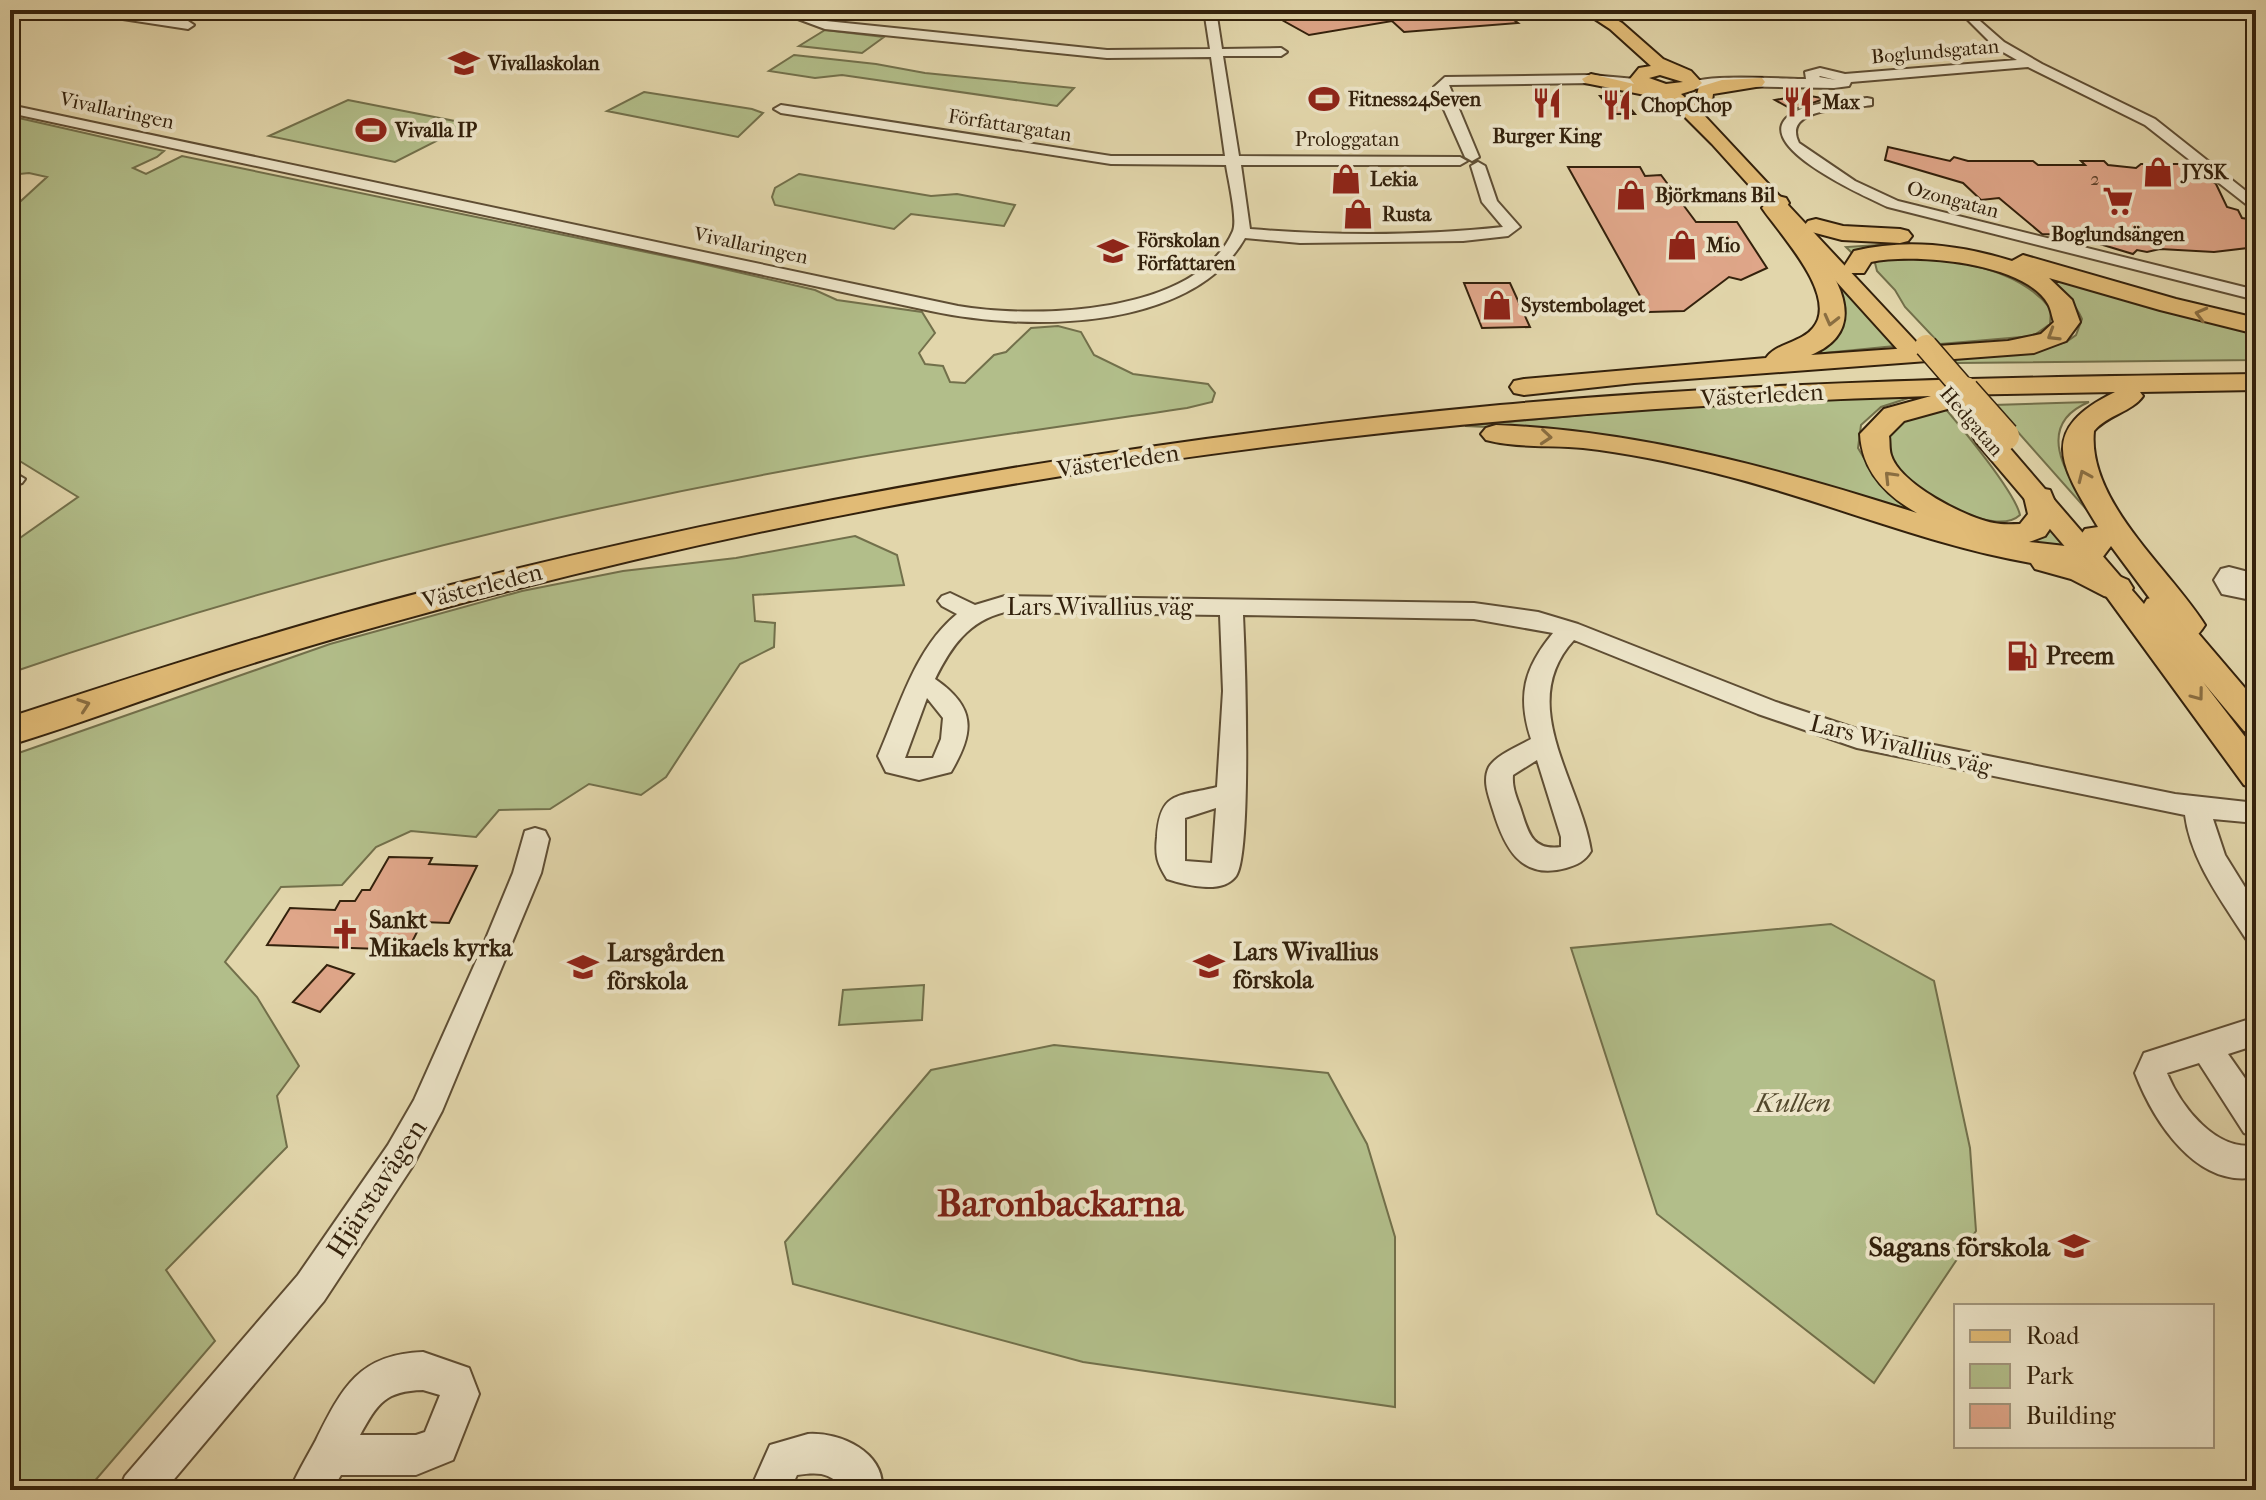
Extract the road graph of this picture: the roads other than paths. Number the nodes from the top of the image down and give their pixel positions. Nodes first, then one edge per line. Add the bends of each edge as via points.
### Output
1 (90, 10) edge
2 (1210, 10) edge
3 (1575, 10) edge
4 (1589, 10) edge
5 (1854, 10) edge
6 (1971, 13) edge
7 (804, 19) dead end
8 (188, 25) dead end
9 (1281, 52) dead end
10 (1218, 54) junction
11 (2029, 63) junction
12 (1810, 75) junction
13 (1591, 79) junction
14 (1648, 80) junction
15 (1756, 82) joint
16 (1836, 82) junction
17 (1688, 90) junction
18 (10, 109) edge
19 (781, 109) dead end
20 (1234, 161) junction
21 (1470, 161) junction
22 (1778, 203) junction
23 (2256, 207) edge
24 (1241, 233) junction
25 (1823, 239) junction
26 (1855, 268) junction
27 (2256, 295) edge
28 (2256, 326) edge
29 (1917, 346) junction
30 (2256, 366) edge
31 (1749, 367) junction
32 (2256, 382) edge
33 (2256, 393) edge
34 (2129, 396) junction
35 (1417, 406) junction
36 (1345, 431) junction
37 (1996, 436) junction
38 (2039, 497) junction
39 (2091, 544) junction
40 (2019, 550) junction
41 (2256, 582) edge
42 (2114, 585) junction
43 (2256, 594) edge
44 (950, 601) dead end
45 (1231, 608) junction
46 (971, 616) junction
47 (1570, 630) junction
48 (2180, 631) junction
49 (923, 683) dead end
50 (10, 705) edge
51 (2256, 723) edge
52 (10, 731) edge
53 (1544, 743) dead end
54 (2256, 776) edge
55 (1232, 794) dead end
56 (2198, 808) junction
57 (2256, 813) edge
58 (535, 839) dead end
59 (2256, 930) edge
60 (2256, 1031) edge
61 (2205, 1046) junction
62 (2256, 1122) edge
63 (2256, 1161) edge
64 (331, 1455) dead end
65 (139, 1490) edge
66 (310, 1490) edge
67 (770, 1490) edge
68 (862, 1490) edge

1 - 8 street
2 - 10 street
3 - 14 main road, Hedgatan via 1634,55 1646,68
4 - 17 main road, Hedgatan via 1616,26
5 - 6 street
6 - 11 street via 1986,34
7 - 10 street via 1107,54
9 - 10 street
10 - 20 street
11 - 16 street, Boglundsgatan
11 - 23 street via 2150,122
12 - 16 street
12 - 16 street via 1825,72
12 - 17 street via 1724,78
13 - 14 street
13 - 17 main road
13 - 21 street via 1443,81
14 - 17 main road, Hedgatan
14 - 17 main road
15 - 16 street, Boglundsgatan
15 - 17 main road
16 - 27 street, Ozongatan via 1867,102 1800,114 1790,120 1787,137 1866,193 1912,210
17 - 22 main road, Hedgatan
17 - 25 main road, Hedgatan
18 - 24 street, Vivallaringen via 979,315 1076,315 1155,298 1212,269
19 - 20 street, Författargatan via 1097,159
20 - 21 street, Prologgatan
20 - 24 street
21 - 24 street via 1490,202 1512,227 1508,231 1332,238
22 - 25 main road, Hedgatan
22 -> 31 highway via 1773,208 1830,294 1834,319 1813,345
25 - 26 main road, Hedgatan
28 -> 25 highway via 1967,247
25 - 29 main road, Hedgatan
26 - 29 main road, Hedgatan
26 -> 31 highway via 1863,256 1882,252 1976,258 2018,272 2049,290 2065,309 2067,322 2047,341 2008,349
29 - 37 main road, Hedgatan
30 - 35 highway, Västerleden via 1856,374 1634,386
31 - 35 highway via 1445,395
32 - 36 highway, Västerleden via 1788,393
33 - 34 highway
38 -> 34 highway via 2044,514 2033,530 2005,534 1981,529 1925,505 1889,478 1873,451 1872,436 1892,415 1929,404
48 -> 34 highway via 2188,624 2105,512 2077,461 2076,440 2083,425
35 - 50 highway, Västerleden via 1011,458 628,530 273,621
36 -> 40 highway via 1357,436 1523,435 1654,451 1768,477
52 -> 36 highway, Västerleden via 353,621 617,553 1032,474
37 - 38 main road, Hedgatan
37 - 39 main road, Hedgatan
38 - 39 main road, Hedgatan
39 - 40 highway via 2071,557
39 - 42 main road, Hedgatan
39 - 48 main road, Hedgatan
40 - 42 highway via 2026,557
41 - 43 street via 2229,574 2225,580 2230,589
42 -> 54 main road, Hedgatan
44 - 46 street
45 - 46 street, Lars Wivallius väg via 1024,603
45 - 47 street, Lars Wivallius väg via 1474,611
45 - 55 street
46 - 49 street, Lars Wivallius väg via 947,638
47 - 53 street via 1546,658 1536,684 1536,716
47 - 56 street, Lars Wivallius väg via 1857,739
48 - 51 main road, Hedgatan
56 - 57 street, Lars Wivallius väg
56 - 59 street via 2217,866
58 - 65 street, Hjärstavägen via 497,948 426,1111 400,1156 311,1288
60 - 61 street
61 - 62 street
61 - 63 street via 2155,1063 2155,1087 2198,1143 2222,1161
64 - 66 street
67 - 68 street via 784,1459 804,1452 850,1462 863,1480

